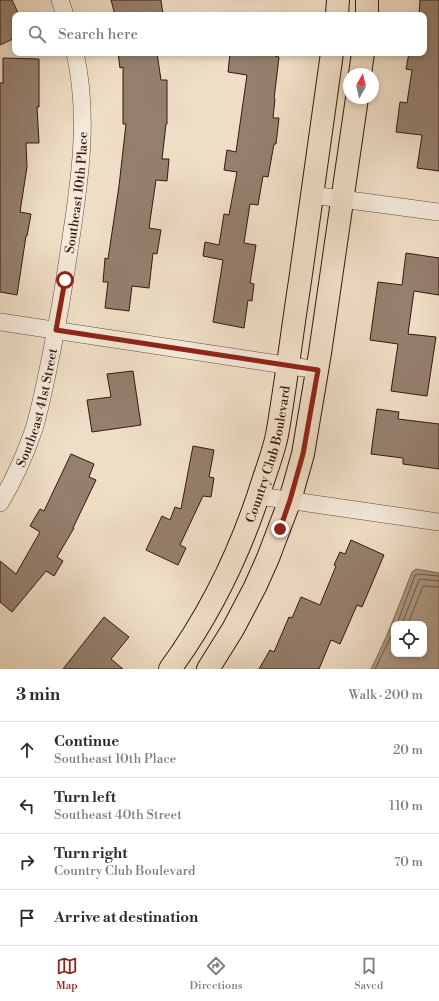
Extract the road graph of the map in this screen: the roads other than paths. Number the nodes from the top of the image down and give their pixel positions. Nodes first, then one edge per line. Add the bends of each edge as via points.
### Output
1 (60, 0) edge
2 (338, 0) edge
3 (367, 0) edge
4 (64, 12) edge
5 (337, 12) edge
6 (367, 12) edge
7 (76, 56) edge
8 (332, 56) edge
9 (363, 56) edge
10 (361, 68) edge
11 (356, 104) edge
12 (312, 195) junction
13 (342, 199) junction
14 (439, 212) edge
15 (0, 322) edge
16 (56, 330) junction
17 (288, 365) junction
18 (318, 370) junction
19 (259, 496) junction
20 (290, 500) junction
21 (0, 503) edge
22 (439, 522) edge
23 (170, 669) edge
24 (208, 669) edge

1 - 4 street
2 - 5 main road
3 - 6 main road
7 - 16 street, Southeast 10th Place via 81,95 82,153
8 - 12 main road, Country Club Boulevard
9 - 10 main road
11 - 13 main road
12 - 13 street
12 - 17 main road, Country Club Boulevard
13 - 14 street
13 - 18 main road
15 - 16 street
16 - 17 street
16 - 21 street, Southeast 41st Street via 34,429 14,479
17 - 18 street
17 - 19 main road, Country Club Boulevard via 276,436
18 - 20 main road via 303,454
19 - 20 street
19 - 23 main road, Country Club Boulevard via 231,566 195,632
20 - 22 street
20 - 24 main road via 255,587

